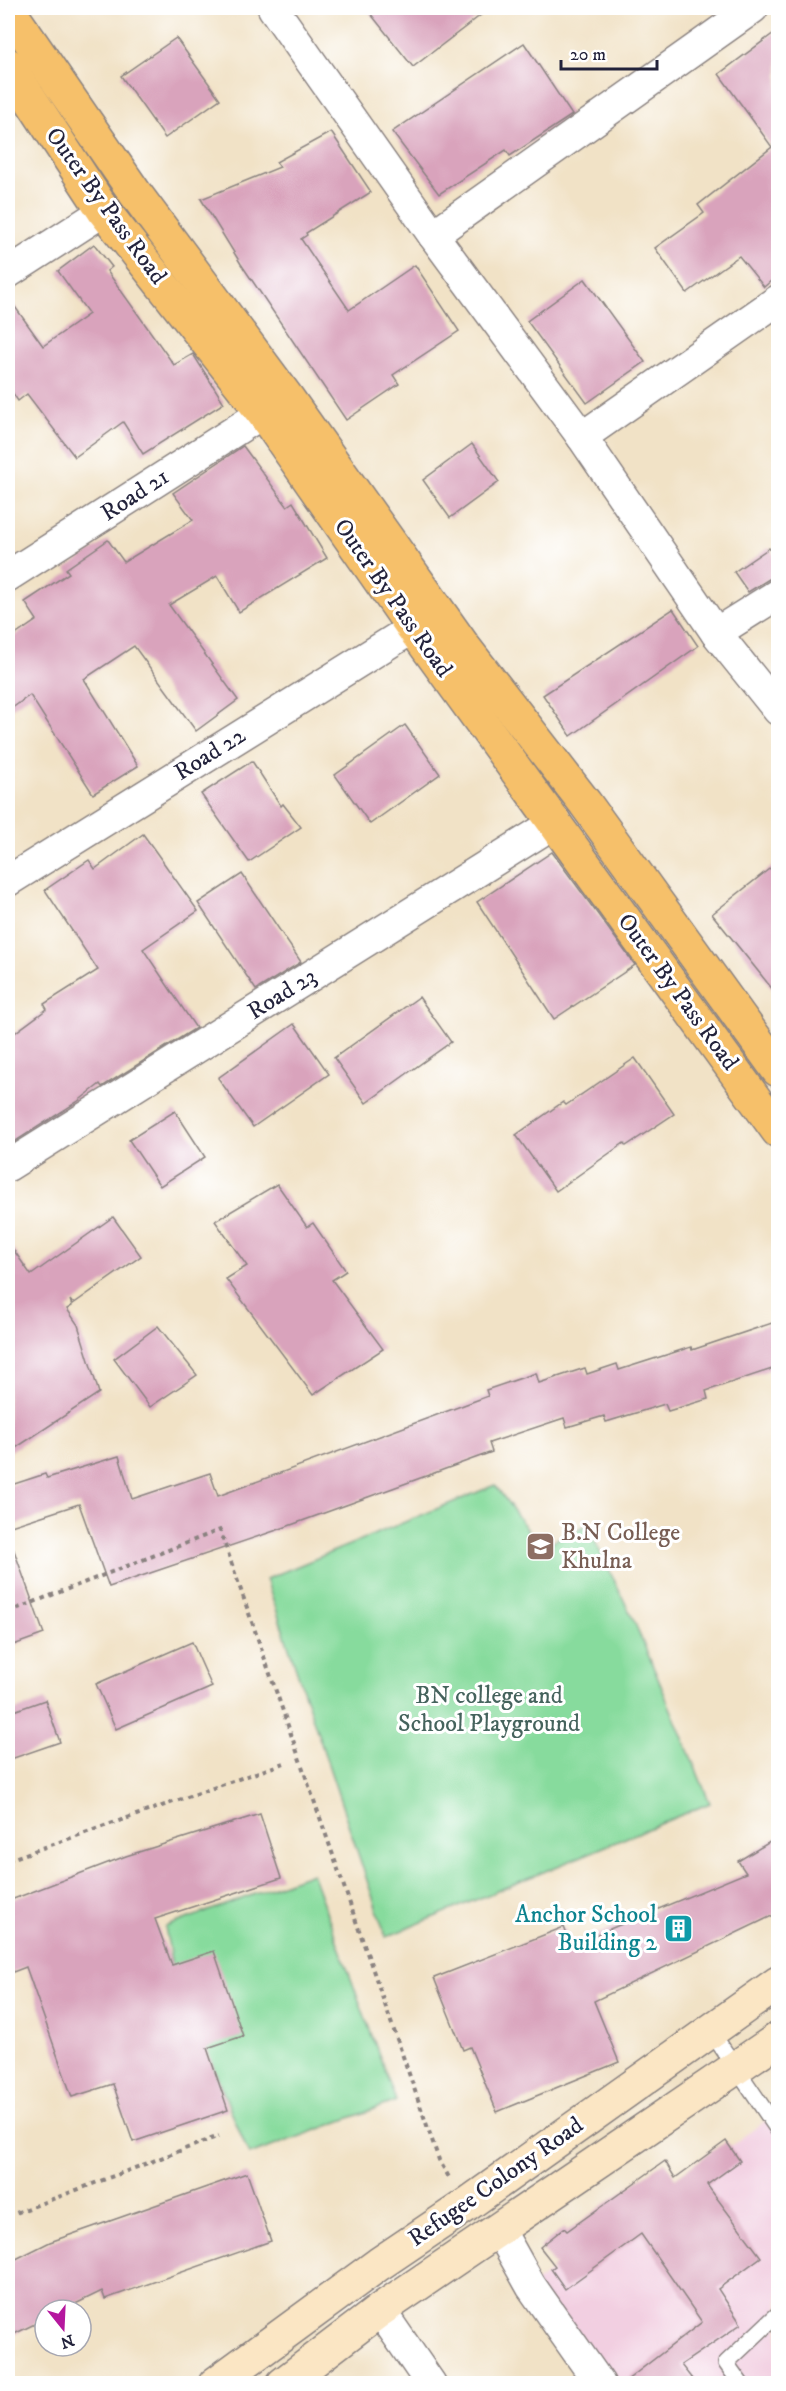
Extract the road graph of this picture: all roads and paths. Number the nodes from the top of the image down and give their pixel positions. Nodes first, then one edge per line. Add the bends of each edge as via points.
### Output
1 (753, 8) edge
2 (8, 9) edge
3 (283, 11) edge
4 (8, 65) edge
5 (104, 211) junction
6 (433, 235) junction
7 (8, 273) edge
8 (778, 300) edge
9 (263, 413) junction
10 (582, 437) junction
11 (8, 576) edge
12 (778, 594) edge
13 (413, 628) junction
14 (716, 633) junction
15 (778, 710) edge
16 (556, 822) junction
17 (8, 881) edge
18 (778, 1070) edge
19 (778, 1131) edge
20 (8, 1166) edge
21 (8, 1612) edge
22 (286, 1762) dead end
23 (8, 1860) edge
24 (778, 1983) edge
25 (710, 2030) junction
26 (778, 2039) edge
27 (734, 2068) junction
28 (778, 2130) edge
29 (219, 2136) dead end
30 (465, 2206) junction
31 (8, 2216) edge
32 (499, 2229) junction
33 (380, 2310) junction
34 (778, 2314) edge
35 (215, 2384) edge
36 (283, 2384) edge
37 (431, 2384) edge
38 (600, 2384) edge
39 (741, 2384) edge

1 - 6 street
2 - 18 main road, Outer By Pass Road via 135,193 288,399 464,647 585,803
3 - 6 street
4 - 5 main road, Outer By Pass Road
5 - 7 street
5 - 9 main road, Outer By Pass Road
6 - 10 street
8 - 10 street
9 - 11 street, Road 21
9 - 13 main road, Outer By Pass Road
10 - 14 street
12 - 14 street
13 - 16 main road, Outer By Pass Road
13 - 17 street, Road 22
14 - 15 street
16 - 19 main road, Outer By Pass Road
16 - 20 street, Road 23
21 - 30 path via 220,1530 439,2160
22 - 23 path
24 - 25 main road, Refugee Colony Road
25 - 27 lane
25 - 30 main road, Refugee Colony Road
26 - 27 main road, Refugee Colony Road
27 - 28 lane
27 - 32 main road, Refugee Colony Road
29 - 31 path
30 - 35 main road, Refugee Colony Road
32 - 33 main road, Refugee Colony Road
32 - 38 street via 531,2286
33 - 36 main road, Refugee Colony Road
33 - 37 street
34 - 39 lane via 726,2363

